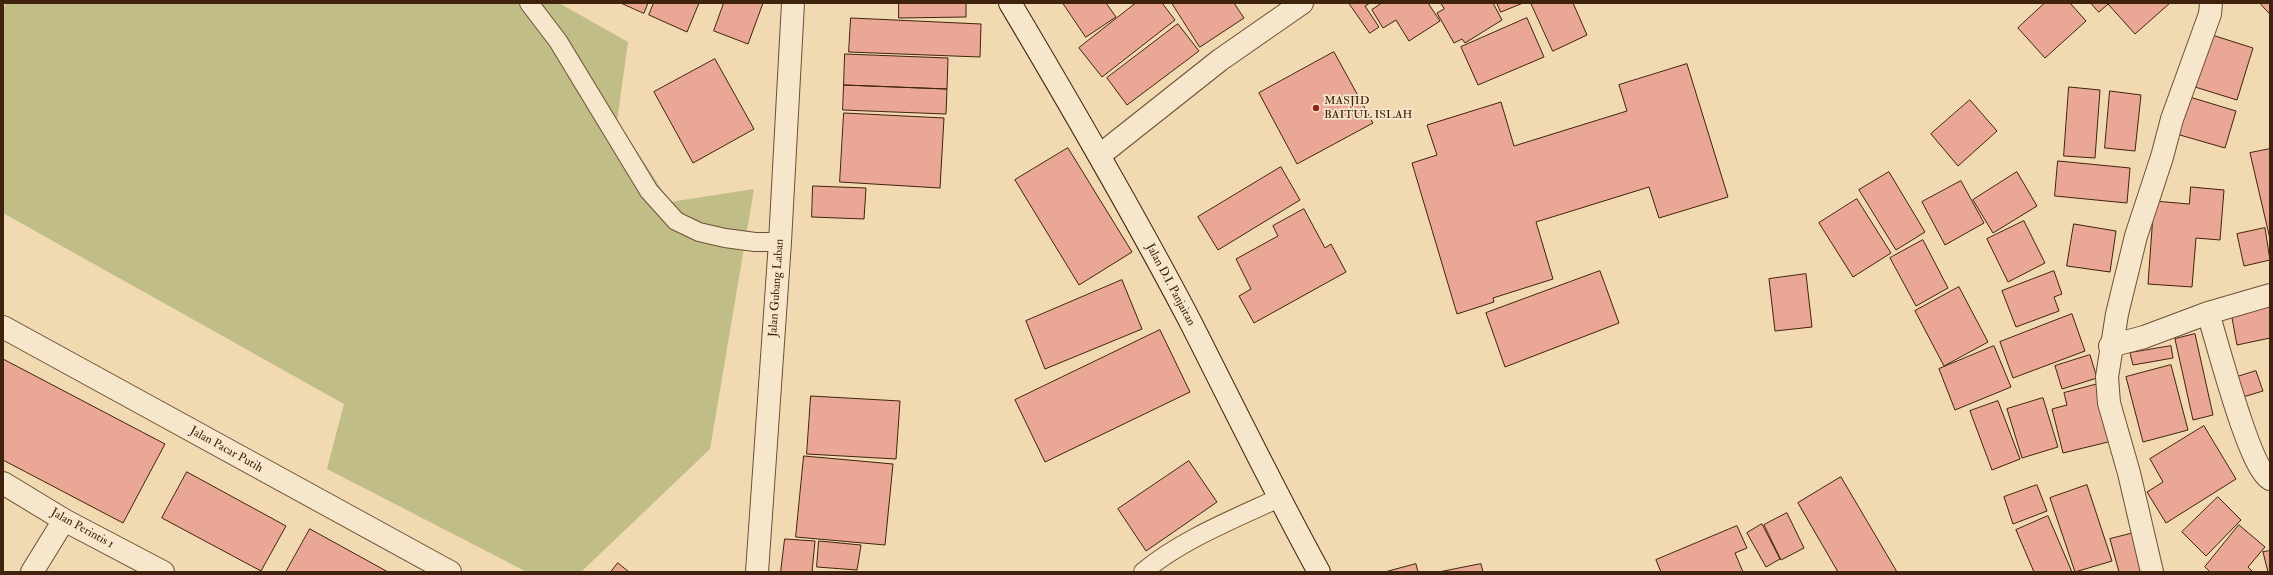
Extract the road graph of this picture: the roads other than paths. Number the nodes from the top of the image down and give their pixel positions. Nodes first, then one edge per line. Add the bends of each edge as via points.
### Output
1 (529, 3) edge
2 (794, 3) edge
3 (1010, 3) edge
4 (1302, 3) edge
5 (2211, 3) edge
6 (1100, 155) junction
7 (780, 242) junction
8 (2270, 295) edge
9 (2208, 313) junction
10 (3, 327) edge
11 (2110, 346) junction
12 (2270, 479) edge
13 (3, 483) edge
14 (1279, 498) junction
15 (64, 520) junction
16 (32, 572) edge
17 (163, 572) edge
18 (450, 572) edge
19 (757, 572) edge
20 (1143, 572) edge
21 (1319, 572) edge
22 (2152, 572) edge

1 - 7 lane via 558,41 649,191 676,221 699,232 725,238
2 - 7 street, Jalan Gubang Laban
3 - 6 street, Jalan D.I. Panjaitan
4 - 6 street via 1220,60
5 - 11 street via 2210,14 2172,119 2136,236
6 - 14 street, Jalan D.I. Panjaitan via 1190,322
7 - 19 street, Jalan Gubang Laban
8 - 9 street
9 - 11 street via 2144,337
9 - 12 street via 2247,440 2260,470
10 - 18 street, Jalan Pacar Putih
11 - 22 street via 2107,377 2109,403 2129,473
13 - 15 street, Jalan Perintis 1
14 - 20 lane via 1164,556
14 - 21 street, Jalan D.I. Panjaitan
15 - 16 street
15 - 17 street, Jalan Perintis 1

